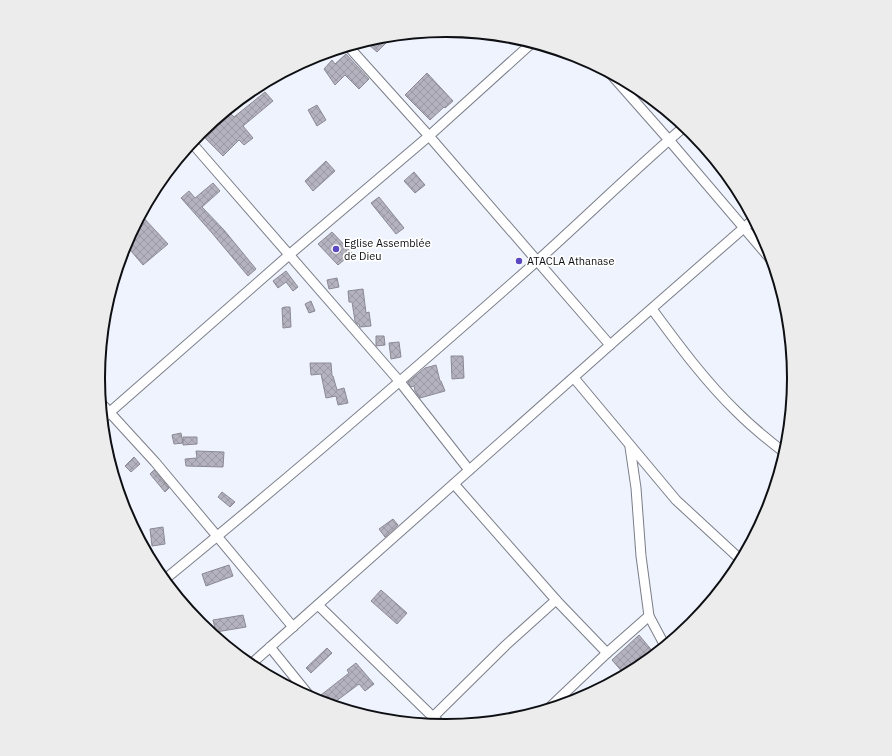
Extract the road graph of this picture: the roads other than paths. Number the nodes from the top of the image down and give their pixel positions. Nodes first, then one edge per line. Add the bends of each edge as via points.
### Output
1 (526, 47) edge
2 (352, 51) edge
3 (622, 86) edge
4 (680, 130) edge
5 (429, 136) junction
6 (669, 140) junction
7 (195, 147) edge
8 (750, 223) edge
9 (744, 228) junction
10 (761, 248) edge
11 (289, 255) junction
12 (537, 261) junction
13 (652, 309) junction
14 (610, 345) junction
15 (574, 378) junction
16 (400, 382) junction
17 (107, 415) edge
18 (108, 417) edge
19 (630, 447) junction
20 (779, 448) edge
21 (470, 470) junction
22 (454, 484) junction
23 (217, 536) junction
24 (737, 556) edge
25 (168, 576) edge
26 (556, 600) junction
27 (318, 605) junction
28 (649, 616) junction
29 (293, 627) junction
30 (663, 641) edge
31 (270, 647) junction
32 (607, 653) junction
33 (255, 661) edge
34 (302, 687) edge
35 (557, 701) edge
36 (433, 717) joint

1 - 5 street
2 - 5 street
3 - 6 street
4 - 6 street
5 - 11 street
5 - 12 street
6 - 9 street
6 - 12 street
7 - 11 street
8 - 9 street
9 - 10 street
9 - 13 street
11 - 16 street
11 - 17 street
12 - 14 street
12 - 16 street
13 - 14 street
13 - 20 street via 683,352 722,396
14 - 15 street
15 - 19 street
15 - 21 street
16 - 21 street
16 - 23 street
18 - 23 street via 154,462
19 - 24 street via 676,500
19 - 28 street
21 - 22 street
22 - 26 street
22 - 27 street
23 - 25 street
23 - 29 street
26 - 32 street
26 - 36 street
27 - 29 street
27 - 36 street
28 - 30 street
28 - 32 street
29 - 31 street
31 - 33 street
31 - 34 street
32 - 35 street

